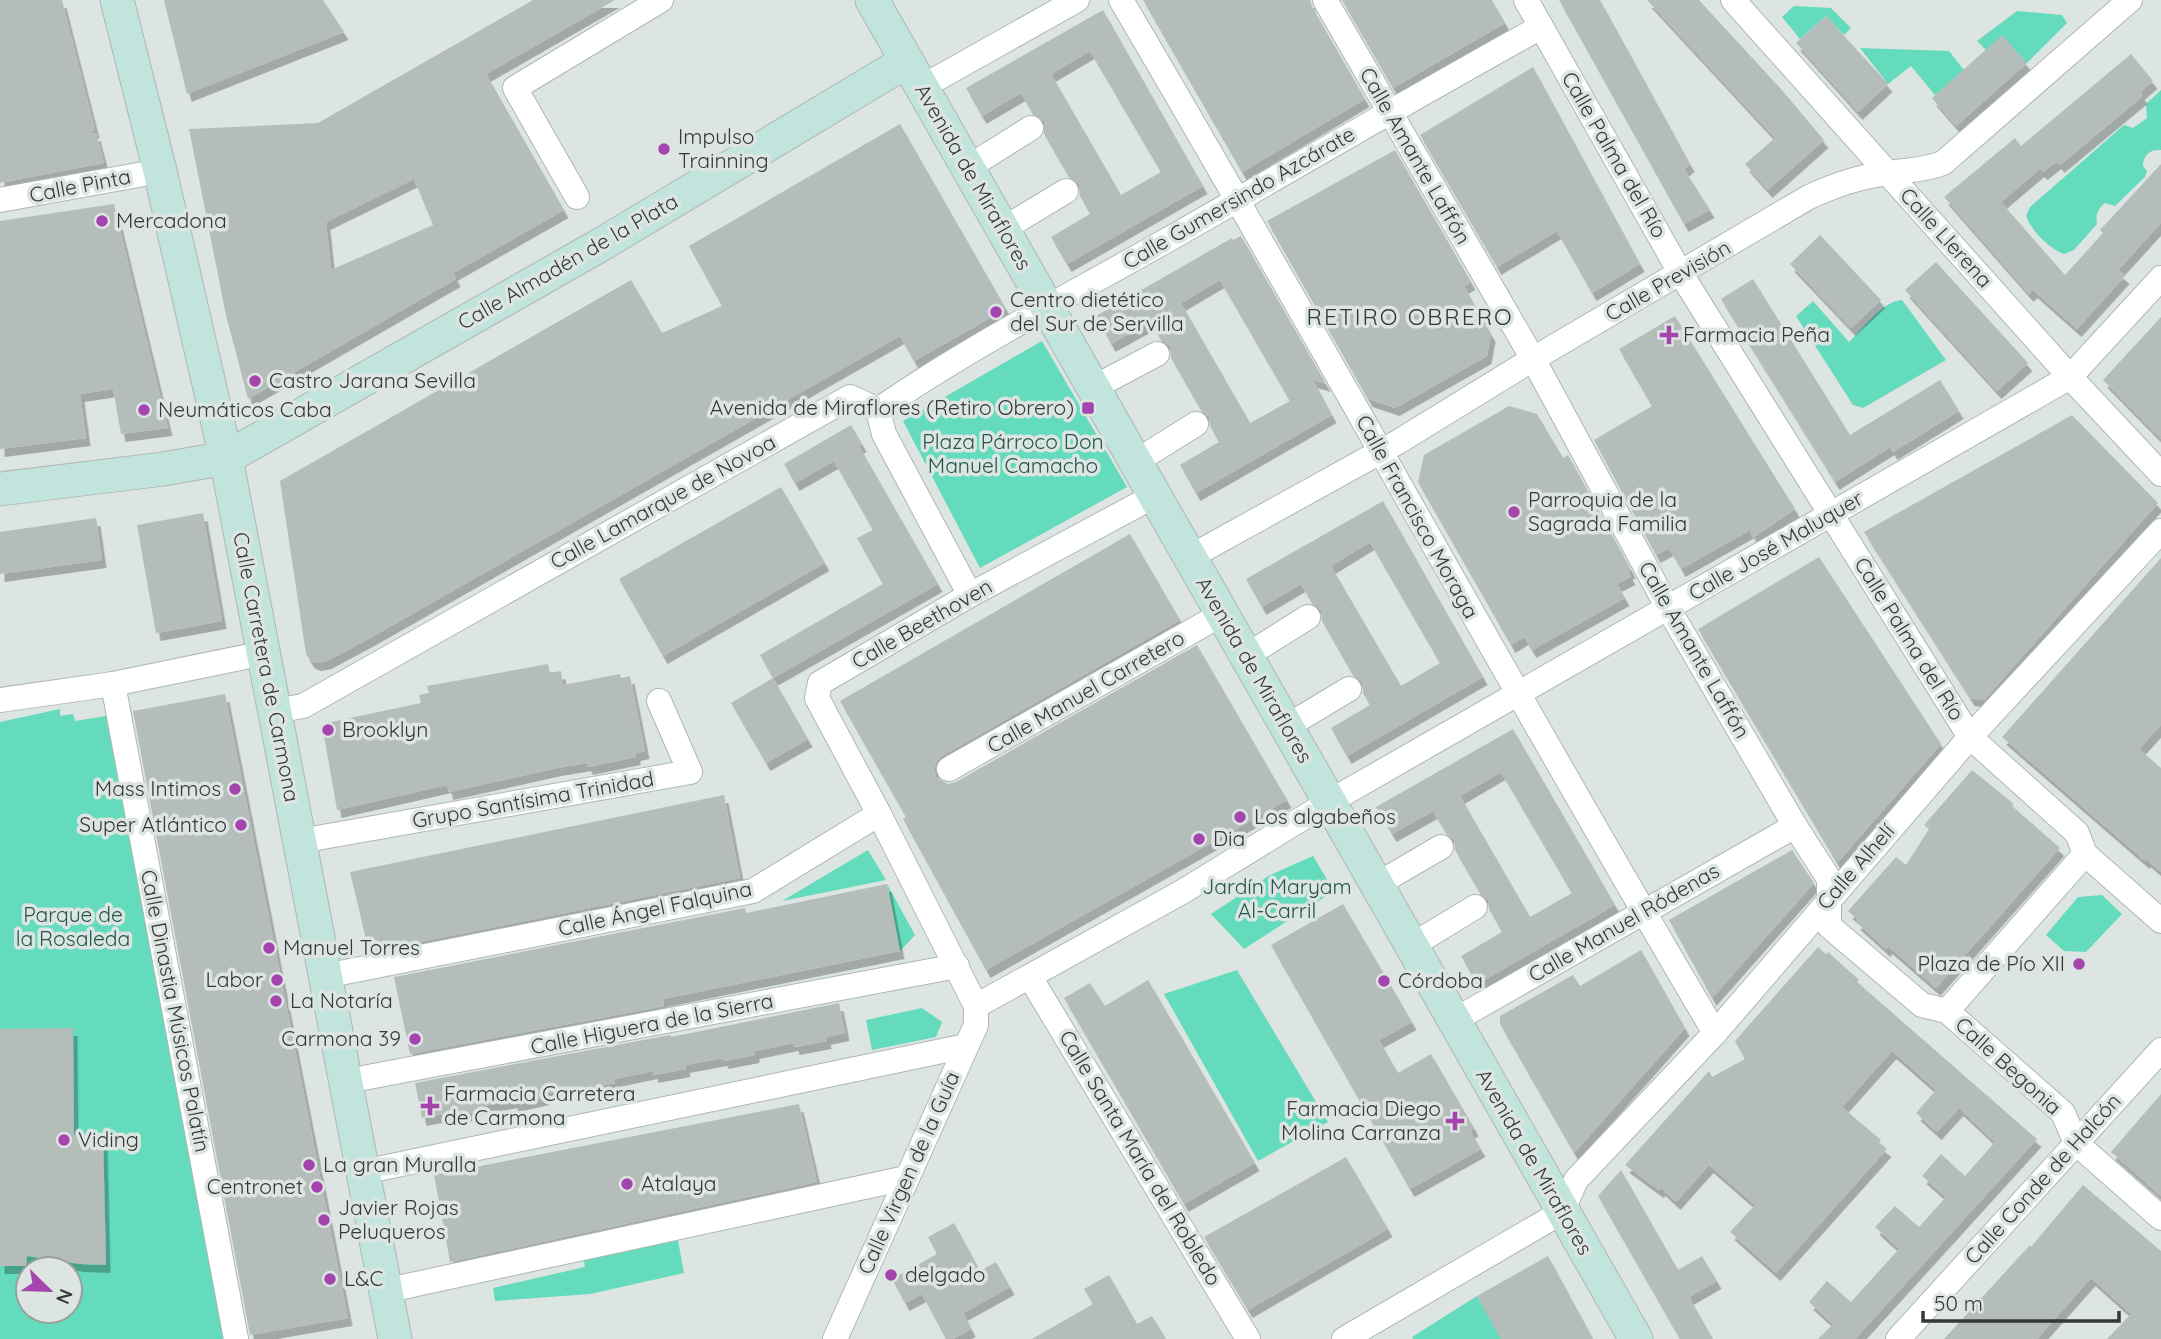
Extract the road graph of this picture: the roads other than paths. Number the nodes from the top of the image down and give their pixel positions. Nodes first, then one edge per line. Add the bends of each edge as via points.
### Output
1 (117, 0) edge
2 (661, 0) edge
3 (872, 0) edge
4 (1077, 0) edge
5 (1121, 0) edge
6 (1325, 0) edge
7 (1526, 0) edge
8 (1733, 0) edge
9 (2130, 0) edge
10 (1541, 27) junction
11 (914, 74) junction
12 (1389, 111) junction
13 (1031, 128) dead end
14 (967, 168) junction
15 (160, 171) junction
16 (1888, 173) junction
17 (1066, 191) dead end
18 (577, 197) dead end
19 (1239, 200) junction
20 (0, 201) edge
21 (1003, 229) junction
22 (1681, 274) junction
23 (2161, 278) edge
24 (1048, 308) junction
25 (1157, 354) dead end
26 (1533, 359) junction
27 (2070, 377) junction
28 (1093, 388) junction
29 (878, 410) junction
30 (1196, 425) dead end
31 (1379, 451) junction
32 (226, 458) junction
33 (1135, 462) junction
34 (2161, 474) edge
35 (0, 489) edge
36 (1154, 496) junction
37 (1831, 514) junction
38 (2161, 531) edge
39 (1189, 557) junction
40 (970, 595) junction
41 (1668, 607) junction
42 (1222, 614) junction
43 (1308, 617) dead end
44 (264, 653) junction
45 (1245, 656) junction
46 (113, 684) junction
47 (1349, 689) dead end
48 (1517, 694) junction
49 (0, 700) edge
50 (659, 701) dead end
51 (275, 711) junction
52 (1286, 727) junction
53 (1970, 737) junction
54 (949, 769) dead end
55 (1329, 802) junction
56 (879, 814) junction
57 (1795, 826) junction
58 (300, 841) junction
59 (1441, 847) dead end
60 (2085, 854) junction
61 (1376, 885) junction
62 (1829, 898) junction
63 (1475, 907) dead end
64 (1643, 912) junction
65 (2161, 921) edge
66 (1411, 946) junction
67 (957, 966) junction
68 (326, 976) junction
69 (1030, 977) junction
70 (976, 1006) junction
71 (1947, 1010) junction
72 (1453, 1021) junction
73 (1715, 1033) junction
74 (966, 1046) junction
75 (2161, 1051) edge
76 (347, 1081) junction
77 (2077, 1143) junction
78 (363, 1172) junction
79 (906, 1178) junction
80 (1562, 1212) junction
81 (2161, 1218) edge
82 (384, 1291) junction
83 (236, 1339) edge
84 (395, 1339) edge
85 (835, 1339) edge
86 (1248, 1339) edge
87 (1344, 1339) edge
88 (1636, 1339) edge
89 (1898, 1339) edge

1 - 15 main road, Calle Carretera de Carmona
2 - 18 street via 515,88
3 - 11 main road, Avenida de Miraflores
4 - 11 street
5 - 19 street, Calle Francisco Moraga
6 - 12 street, Calle Amante Laffón
7 - 10 street, Calle Palma del Río
8 - 16 street, Calle Llerena
9 - 16 street, Calle Previsión via 1943,163 1927,170
10 - 12 street, Calle Gumersindo Azcárate
10 - 22 street, Calle Palma del Río
11 - 14 main road, Avenida de Miraflores
11 - 32 main road, Calle Almadén de la Plata via 602,244
12 - 19 street, Calle Gumersindo Azcárate
12 - 26 street, Calle Amante Laffón
13 - 14 street
14 - 21 main road, Avenida de Miraflores
15 - 20 street, Calle Pinta
15 - 32 main road, Calle Carretera de Carmona
16 - 22 street, Calle Previsión via 1840,183 1809,197
16 - 27 street, Calle Llerena
17 - 21 street
19 - 24 street, Calle Gumersindo Azcárate
19 - 31 street, Calle Francisco Moraga
21 - 24 main road, Avenida de Miraflores
22 - 26 street, Calle Previsión
22 - 37 street, Calle Palma del Río
23 - 27 street, Calle José Maluquer
24 - 28 main road, Avenida de Miraflores
24 - 29 street
25 - 28 street
26 - 31 street, Calle Previsión
26 - 41 street, Calle Amante Laffón
27 - 34 street, Calle Llerena
27 - 37 street, Calle José Maluquer
28 - 33 main road, Avenida de Miraflores
29 - 40 street via 884,434
29 - 51 street, Calle Lamarque de Novoa via 850,397 303,706
30 - 33 street
31 - 39 street, Calle Previsión
31 - 48 street, Calle Francisco Moraga
32 - 35 main road, Calle Almadén de la Plata
32 - 44 main road, Calle Carretera de Carmona
33 - 36 main road, Avenida de Miraflores
36 - 39 main road, Avenida de Miraflores
36 - 40 street, Calle Beethoven
37 - 41 street, Calle José Maluquer
37 - 53 street, Calle Palma del Río
38 - 53 street, Calle Alhelí
39 - 42 main road, Avenida de Miraflores
40 - 56 street, Calle Beethoven via 820,683 817,690 817,698
41 - 48 street, Calle José Maluquer
41 - 57 street, Calle Amante Laffón
42 - 45 main road, Avenida de Miraflores
42 - 54 street, Calle Manuel Carretero
43 - 45 street
44 - 46 street
44 - 51 main road, Calle Carretera de Carmona
45 - 52 main road, Avenida de Miraflores
46 - 49 street
46 - 83 street, Calle Dinastia Músicos Palatín
47 - 52 street
48 - 55 street, Calle José Maluquer
48 - 64 street, Calle Francisco Moraga
50 - 58 street, Grupo Santísima Trinidad via 690,772
51 - 58 main road, Calle Carretera de Carmona
52 - 55 main road, Avenida de Miraflores
53 - 60 street, Calle Palma del Río via 2077,833
53 - 62 street, Calle Alhelí
55 - 61 main road, Avenida de Miraflores
55 - 69 street, Calle José Maluquer
56 - 67 street
56 - 68 street, Calle Ángel Falquina via 753,891
57 - 62 street, Calle Amante Laffón via 1829,878
57 - 64 street, Calle Manuel Ródenas
58 - 68 main road, Calle Carretera de Carmona
59 - 61 street
60 - 65 street, Calle Palma del Río
60 - 71 street
61 - 66 main road, Avenida de Miraflores
62 - 71 street, Calle Begonia via 1829,926 1922,1005
62 - 73 street, Calle Alhelí
63 - 66 street
64 - 72 street, Calle Manuel Ródenas
64 - 73 street, Calle Francisco Moraga
66 - 72 main road, Avenida de Miraflores
67 - 70 street
67 - 76 street, Calle Higuera de la Sierra
68 - 76 main road, Calle Carretera de Carmona
69 - 70 street, Calle José Maluquer
69 - 86 street, Calle Santa María del Robledo
70 - 74 street, Calle Virgen de la Guía via 976,1025
71 - 77 street, Calle Begonia via 2063,1113
72 - 80 main road, Avenida de Miraflores
73 - 80 street, Calle Alhelí via 1576,1180
74 - 78 street
74 - 79 street, Calle Virgen de la Guía
75 - 77 street, Calle Conde de Halcón
76 - 78 main road, Calle Carretera de Carmona
77 - 81 street, Calle Begonia
77 - 89 street, Calle Conde de Halcón
78 - 82 main road, Calle Carretera de Carmona
79 - 82 street
79 - 85 street, Calle Virgen de la Guía
80 - 87 street
80 - 88 main road, Avenida de Miraflores
82 - 84 main road, Calle Carretera de Carmona

